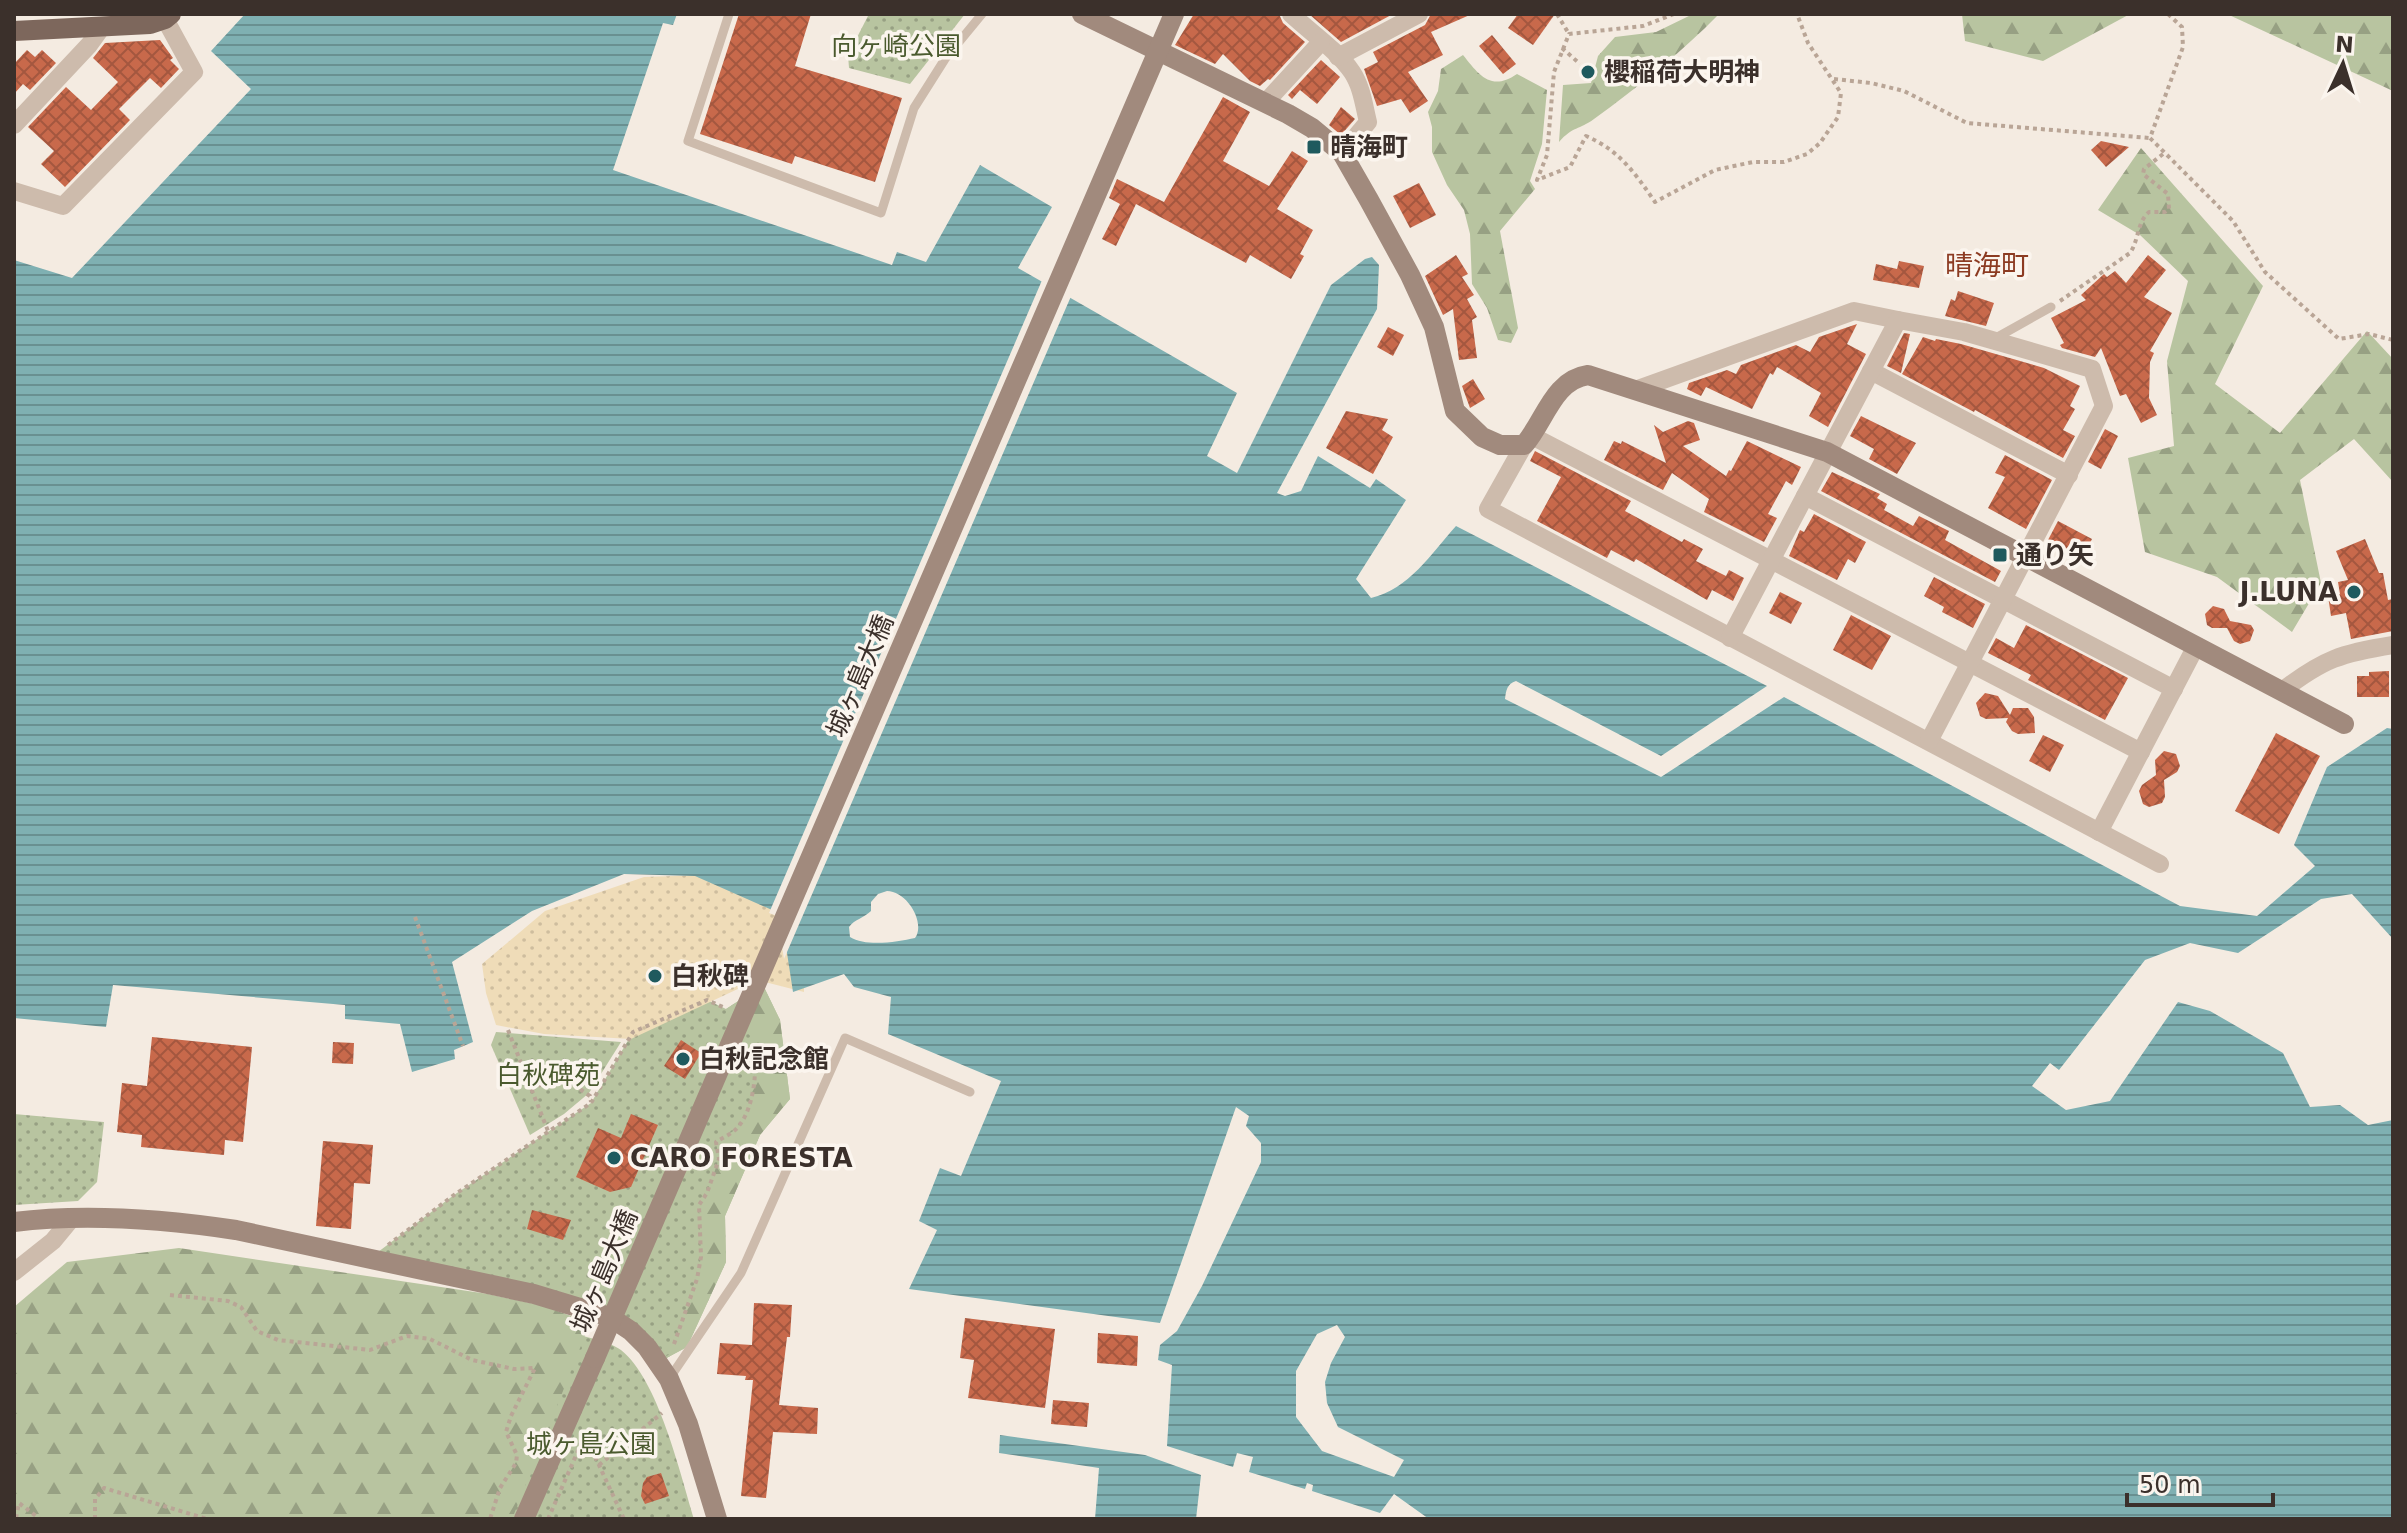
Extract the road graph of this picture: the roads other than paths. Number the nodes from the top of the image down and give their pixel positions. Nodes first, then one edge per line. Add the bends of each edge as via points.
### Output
1 (729, 14) edge
2 (982, 14) edge
3 (1082, 14) edge
4 (1174, 14) edge
5 (1291, 14) edge
6 (1419, 14) edge
7 (168, 16) edge
8 (102, 27) junction
9 (14, 31) edge
10 (1321, 42) junction
11 (1338, 57) junction
12 (1265, 103) junction
13 (14, 125) edge
14 (1342, 153) junction
15 (14, 191) edge
16 (2051, 307) road end
17 (1898, 320) junction
18 (1991, 340) junction
19 (1871, 371) junction
20 (1638, 389) junction
21 (1528, 440) junction
22 (1827, 452) junction
23 (2069, 475) junction
24 (1805, 496) junction
25 (2025, 556) junction
26 (1772, 559) junction
27 (2002, 600) junction
28 (1730, 638) junction
29 (2393, 645) edge
30 (2196, 646) junction
31 (1969, 664) junction
32 (2174, 689) junction
33 (2282, 691) junction
34 (2344, 724) dead end
35 (1929, 741) junction
36 (2141, 752) junction
37 (2099, 832) junction
38 (2160, 864) dead end
39 (970, 1092) dead end
40 (72, 1218) junction
41 (14, 1222) edge
42 (14, 1272) edge
43 (664, 1371) junction
44 (524, 1519) edge
45 (717, 1519) edge

1 - 2 lane via 688,141 881,213 914,108
3 - 12 street
4 - 44 street, 城ヶ島大橋, bridge
5 - 10 street
6 - 11 street
7 - 8 main road via 150,24
7 - 15 street via 194,72 63,206
8 - 9 main road
8 - 13 street
10 - 11 street
10 - 12 street
11 - 14 street via 1356,82 1368,122
12 - 14 street via 1312,128
14 - 21 street via 1434,327 1455,411 1482,437 1500,445
16 - 18 lane
17 - 18 street
17 - 19 street
17 - 20 street via 1854,311
18 - 23 street via 2092,369 2104,406
19 - 22 street
19 - 23 street
20 - 21 street via 1576,376 1561,388
20 - 22 street
21 - 26 street
21 - 28 street via 1488,509
22 - 24 street
22 - 25 street
23 - 25 street
24 - 26 street
24 - 27 street
25 - 27 street
25 - 30 street
26 - 28 street
26 - 31 street
27 - 31 street
27 - 32 street
28 - 35 street
29 - 33 street via 2348,652 2311,669
30 - 32 street
30 - 33 street
31 - 35 street
31 - 36 street
32 - 36 street
33 - 34 street
35 - 37 street
36 - 37 street
37 - 38 street
39 - 43 lane via 845,1038 741,1273
40 - 41 street
40 - 42 street
40 - 43 street via 236,1230 534,1294 610,1317 631,1331
43 - 45 street via 688,1424

